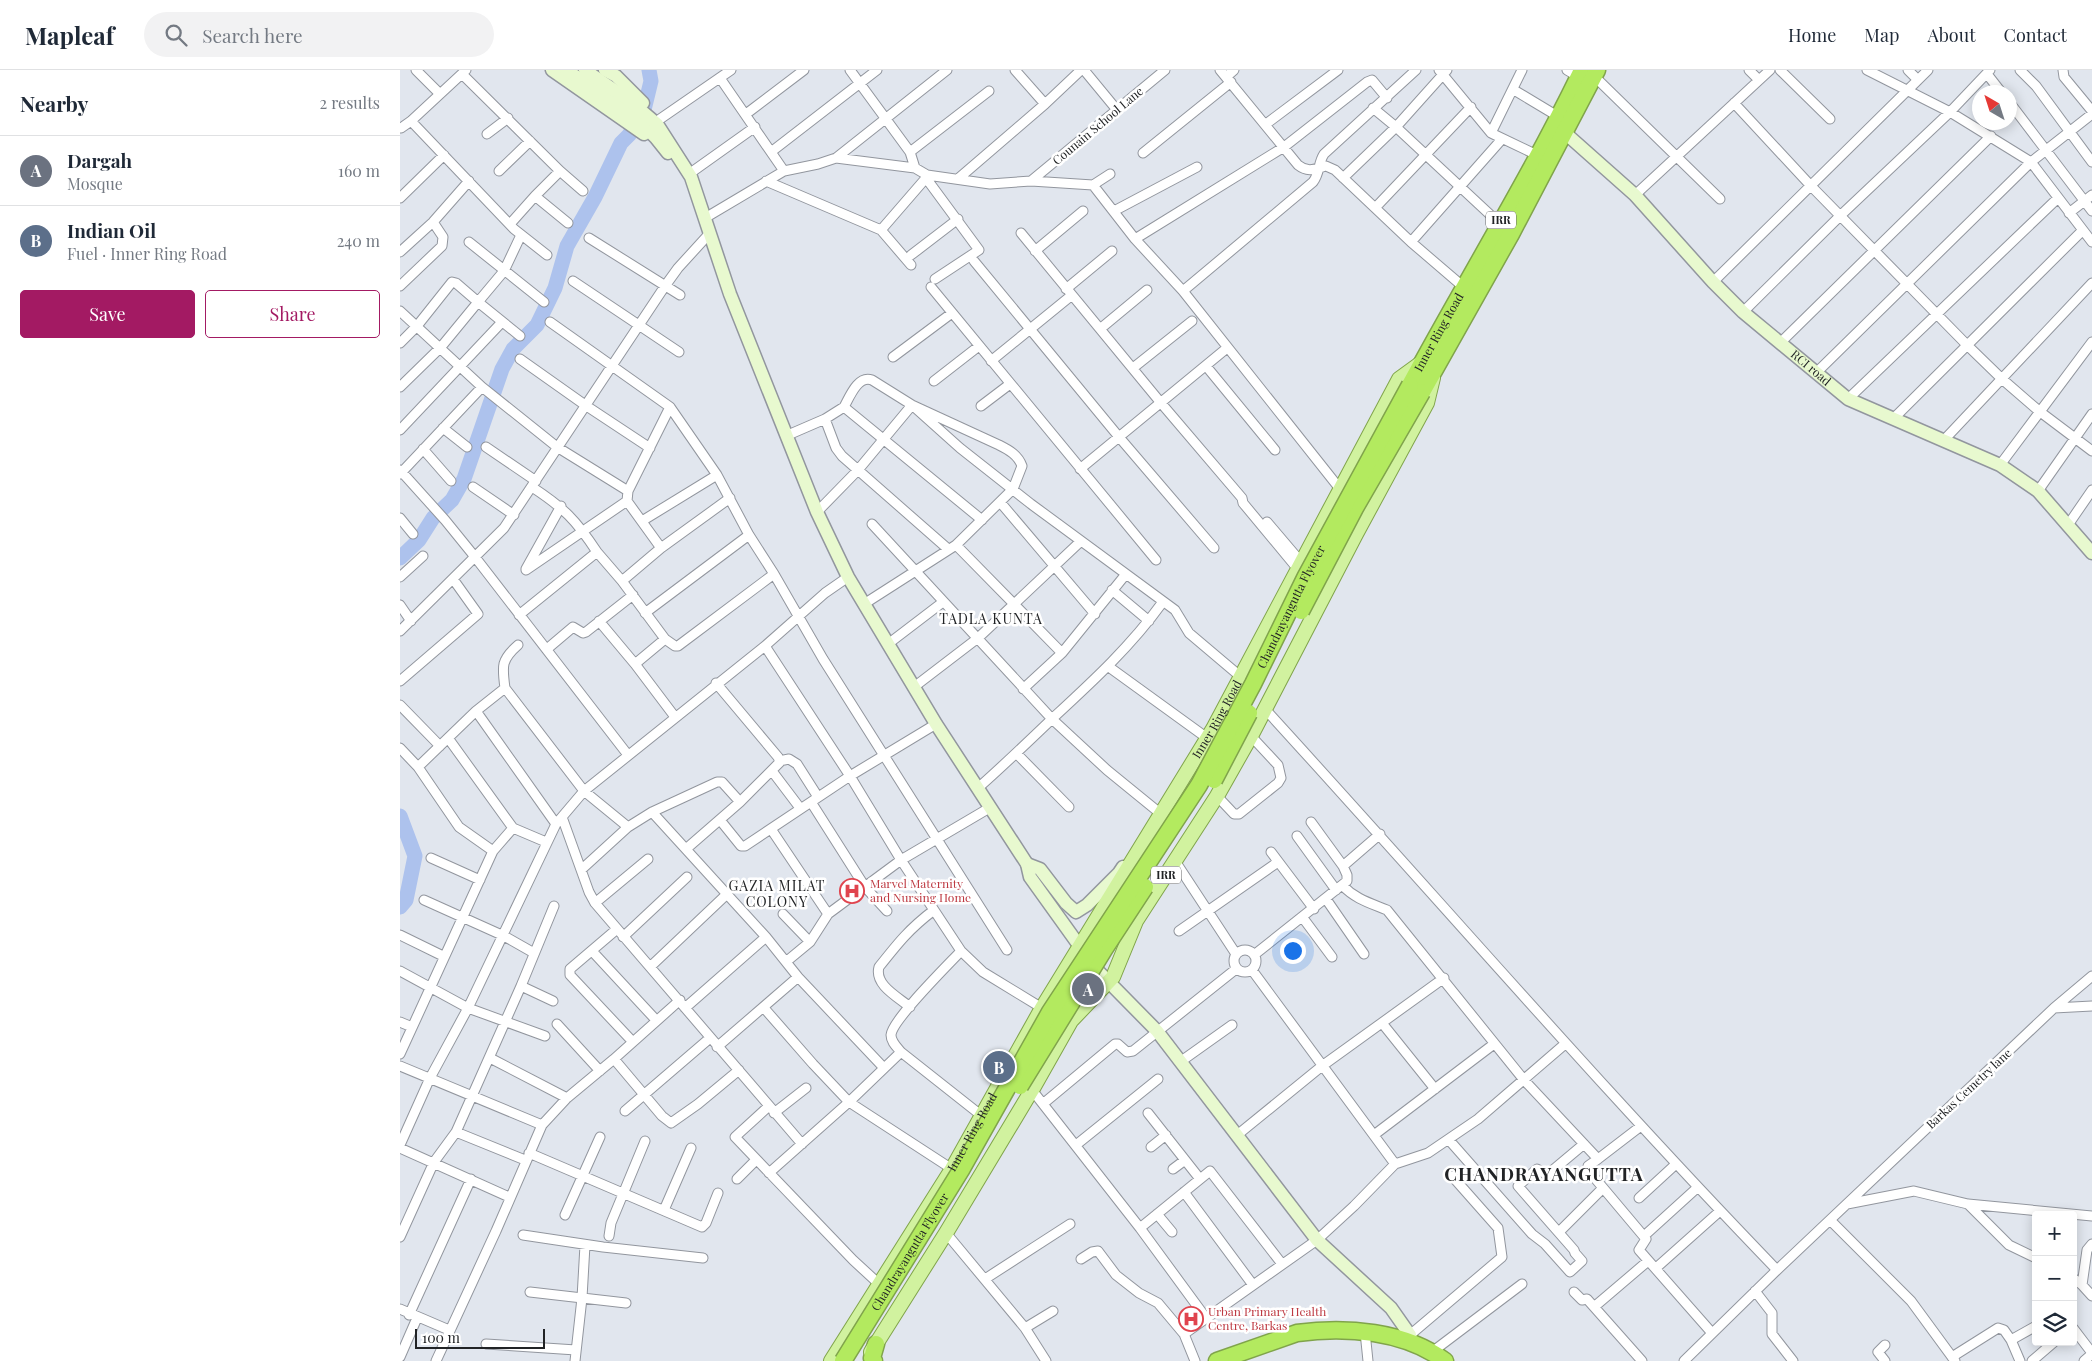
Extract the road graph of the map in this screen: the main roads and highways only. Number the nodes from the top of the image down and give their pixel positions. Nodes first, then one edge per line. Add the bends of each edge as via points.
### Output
1 (552, 70) edge
2 (566, 70) edge
3 (585, 70) edge
4 (605, 70) edge
5 (1584, 73) edge
6 (655, 128) junction
7 (1564, 132) junction
8 (696, 194) junction
9 (1470, 292) junction
10 (1428, 366) junction
11 (1416, 389) junction
12 (2092, 553) edge
13 (1156, 823) junction
14 (1185, 846) junction
15 (1027, 864) junction
16 (1079, 946) junction
17 (1108, 982) junction
18 (1410, 1338) junction
19 (876, 1344) junction
20 (1250, 1355) edge
21 (1439, 1356) edge
22 (831, 1361) edge
23 (843, 1361) edge
24 (854, 1361) edge
25 (865, 1361) edge
26 (874, 1361) edge
27 (1217, 1361) edge

1 - 6 main road via 620,117
2 - 6 main road
3 - 6 main road via 630,101
4 - 6 main road via 635,95
5 - 7 highway, Inner Ring Road / IRR
5 - 9 highway, Inner Ring Road / IRR via 1499,223
6 - 8 main road via 688,189
6 - 8 main road via 689,174
7 - 9 highway, Inner Ring Road / IRR
7 - 12 main road, RCI road via 1635,195 1744,312 1848,399 2000,466 2038,491
8 - 15 main road via 730,294 817,512 848,577 936,724
9 - 10 highway, Inner Ring Road / IRR
10 - 11 highway, Chandrayangutta Flyover / IRR
10 - 13 main road, Inner Ring Road / IRR via 1399,379 1242,677
10 - 14 main road, Inner Ring Road / IRR via 1427,403 1251,736
11 - 23 highway, Chandrayangutta Flyover / IRR, bridge via 1306,576 1199,785 1050,1012 961,1170
11 - 24 highway, Chandrayangutta Flyover / IRR, bridge via 1209,790 1066,1010
13 - 14 main road
13 - 15 main road via 1143,836 1119,873 1076,912 1040,869
13 - 16 main road, Inner Ring Road / IRR
14 - 17 main road, Inner Ring Road / IRR via 1136,921
15 - 16 main road via 1030,877
16 - 17 main road
16 - 22 main road, Inner Ring Road / IRR via 952,1169
17 - 18 main road via 1156,1031 1317,1240 1390,1308
17 - 19 main road, Inner Ring Road / IRR via 1071,1021 946,1233
18 - 20 highway via 1365,1332 1311,1331 1297,1333
18 - 21 highway
19 - 25 main road, Inner Ring Road / IRR
19 - 26 highway
20 - 27 highway

